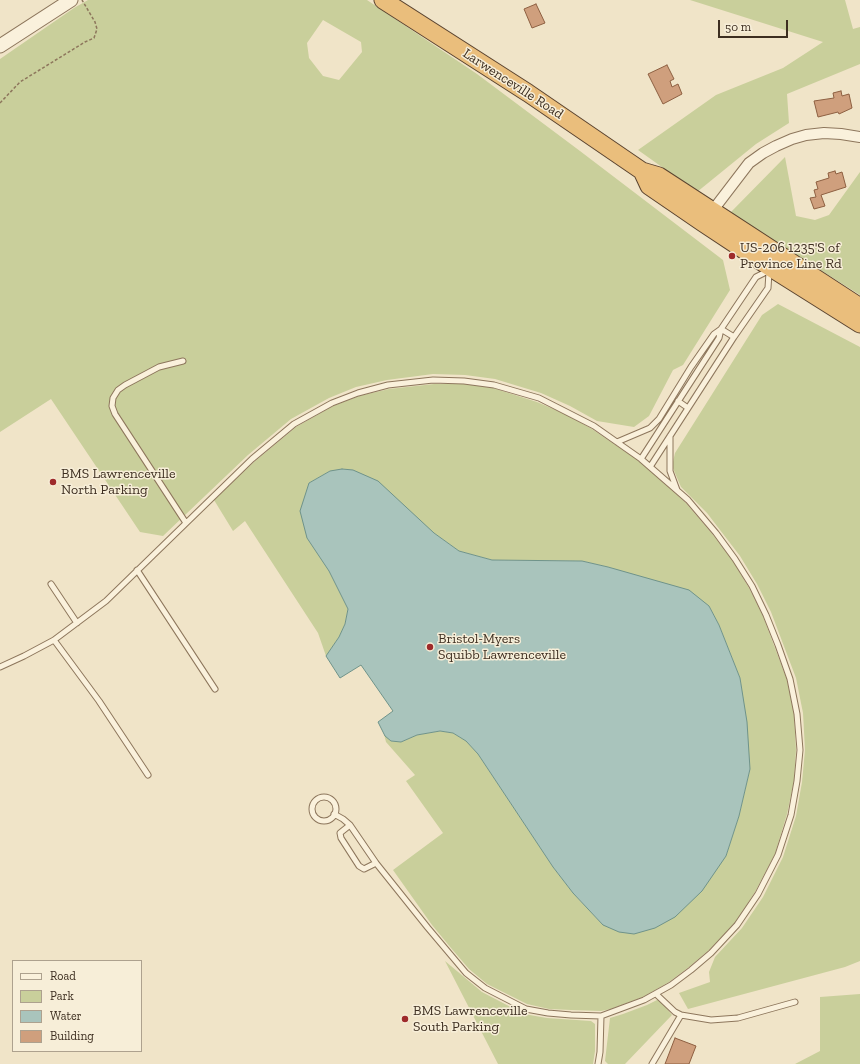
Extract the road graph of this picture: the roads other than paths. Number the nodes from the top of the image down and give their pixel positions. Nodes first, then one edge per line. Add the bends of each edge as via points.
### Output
1 (71, 0) edge
2 (383, 0) edge
3 (0, 46) edge
4 (860, 137) edge
5 (642, 170) junction
6 (713, 210) junction
7 (702, 223) junction
8 (773, 264) junction
9 (860, 307) edge
10 (860, 324) edge
11 (721, 329) junction
12 (734, 337) junction
13 (183, 361) dead end
14 (678, 401) junction
15 (688, 408) junction
16 (670, 436) junction
17 (617, 442) junction
18 (641, 459) junction
19 (650, 467) junction
20 (677, 491) junction
21 (186, 522) junction
22 (137, 570) junction
23 (51, 584) dead end
24 (76, 623) junction
25 (54, 640) junction
26 (0, 667) edge
27 (214, 688) dead end
28 (148, 775) dead end
29 (334, 814) junction
30 (350, 825) junction
31 (376, 863) junction
32 (656, 994) junction
33 (795, 1002) dead end
34 (681, 1015) junction
35 (601, 1016) junction
36 (598, 1064) edge
37 (652, 1064) edge

1 - 3 street
2 - 5 highway, Larwenceville Road via 528,92
4 - 6 street via 824,133 806,135 776,146 749,164
5 - 6 highway, Larwenceville Road via 658,176
5 - 7 highway via 649,186
6 - 7 street
6 - 8 highway, Larwenceville Road
7 - 8 highway
8 - 9 highway
8 - 10 highway
8 - 11 lane via 756,277
8 - 12 lane via 768,288
11 - 12 lane
11 - 14 lane via 719,338
11 - 17 lane via 700,352 659,419 650,428
12 - 15 lane
13 - 21 lane via 159,367 125,385 113,398 112,406
14 - 15 lane
14 - 18 lane
15 - 16 lane
16 - 19 lane
16 - 20 lane via 670,471
17 - 18 lane
17 - 21 lane via 594,426 539,398 494,385 433,380 388,386 358,393 332,403 294,424 252,459
18 - 19 lane
19 - 20 lane
20 - 32 lane via 703,517 735,559 766,615 790,679 797,714 800,750 791,815 778,855 758,894 738,925 711,953
21 - 22 lane
22 - 24 lane via 106,600
22 - 27 lane
23 - 24 lane
24 - 25 lane
25 - 26 lane
25 - 28 lane via 99,701
29 - 29 lane via 335,806 330,798 322,797 314,802 312,811 318,819 327,820
29 - 30 lane
30 - 31 lane
30 - 31 lane via 340,832 341,838 359,866 364,869
31 - 35 lane via 466,973 485,988 526,1009
32 - 34 lane
32 - 35 lane
33 - 34 lane via 738,1018 711,1020
34 - 37 lane
35 - 36 lane

